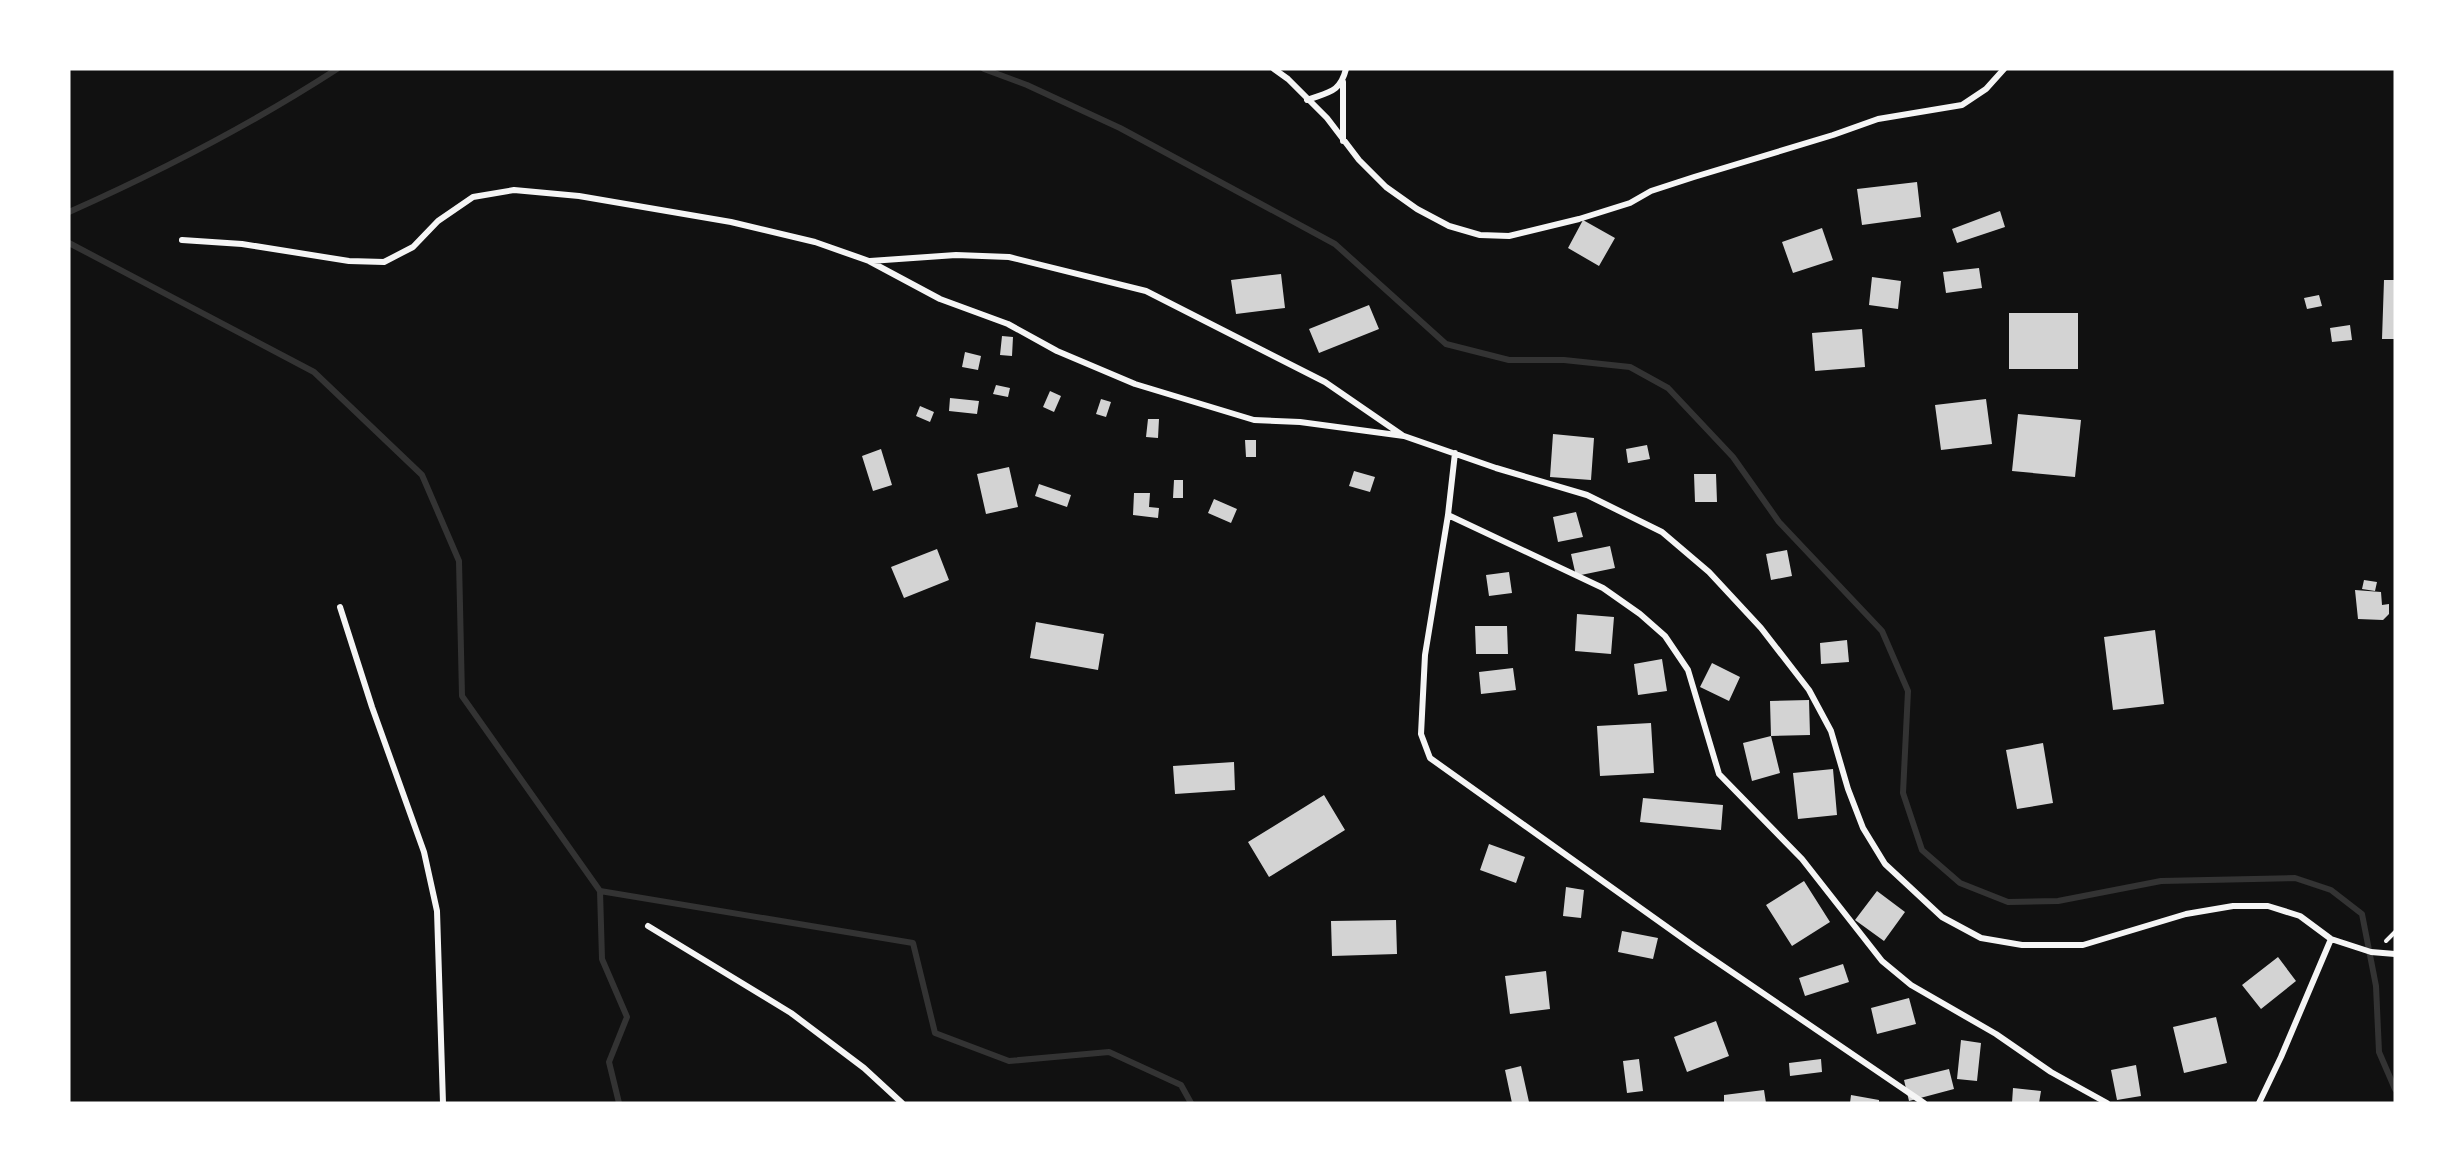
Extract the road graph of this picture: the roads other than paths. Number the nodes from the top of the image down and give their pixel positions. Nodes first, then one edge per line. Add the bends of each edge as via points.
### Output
1 (1274, 69) edge
2 (1346, 69) edge
3 (2004, 69) edge
4 (1342, 82) junction
5 (1307, 100) junction
6 (1343, 141) junction
7 (183, 240) dead end
8 (869, 261) junction
9 (1404, 436) junction
10 (1455, 453) junction
11 (1448, 515) junction
12 (340, 607) dead end
13 (648, 926) dead end
14 (2331, 939) junction
15 (2395, 954) edge
16 (443, 1103) edge
17 (902, 1103) edge
18 (1924, 1103) edge
19 (2107, 1103) edge
20 (2259, 1103) edge

1 - 5 street via 1288,78
2 - 4 street
3 - 6 street via 1986,89 1962,105 1878,119 1683,180 1620,207 1509,236 1480,235 1449,226 1418,209 1386,187
4 - 5 street via 1338,88
4 - 6 street
5 - 6 street via 1327,118
7 - 8 street via 384,262 413,247 438,221 473,197 514,190 579,196 731,222 815,242
8 - 9 street via 940,299 1008,324 1057,351 1155,391 1254,420
8 - 9 street via 1009,256 1146,291 1325,382
9 - 10 street
10 - 11 street
10 - 14 street via 1587,495 1662,532 1709,572 1761,628 1809,690 1831,731 1863,828 1885,864 1942,917 1981,938 2022,945 2083,945 2186,914 2233,906 2268,906 2300,916
11 - 18 street via 1425,655 1421,734 1430,758 1695,947
11 - 19 street via 1603,588 1665,636 1688,670 1719,774 1802,860 1882,961 1911,985
12 - 16 street via 424,852 437,911
13 - 17 street via 791,1013 864,1068
14 - 15 street via 2371,952
14 - 20 street

